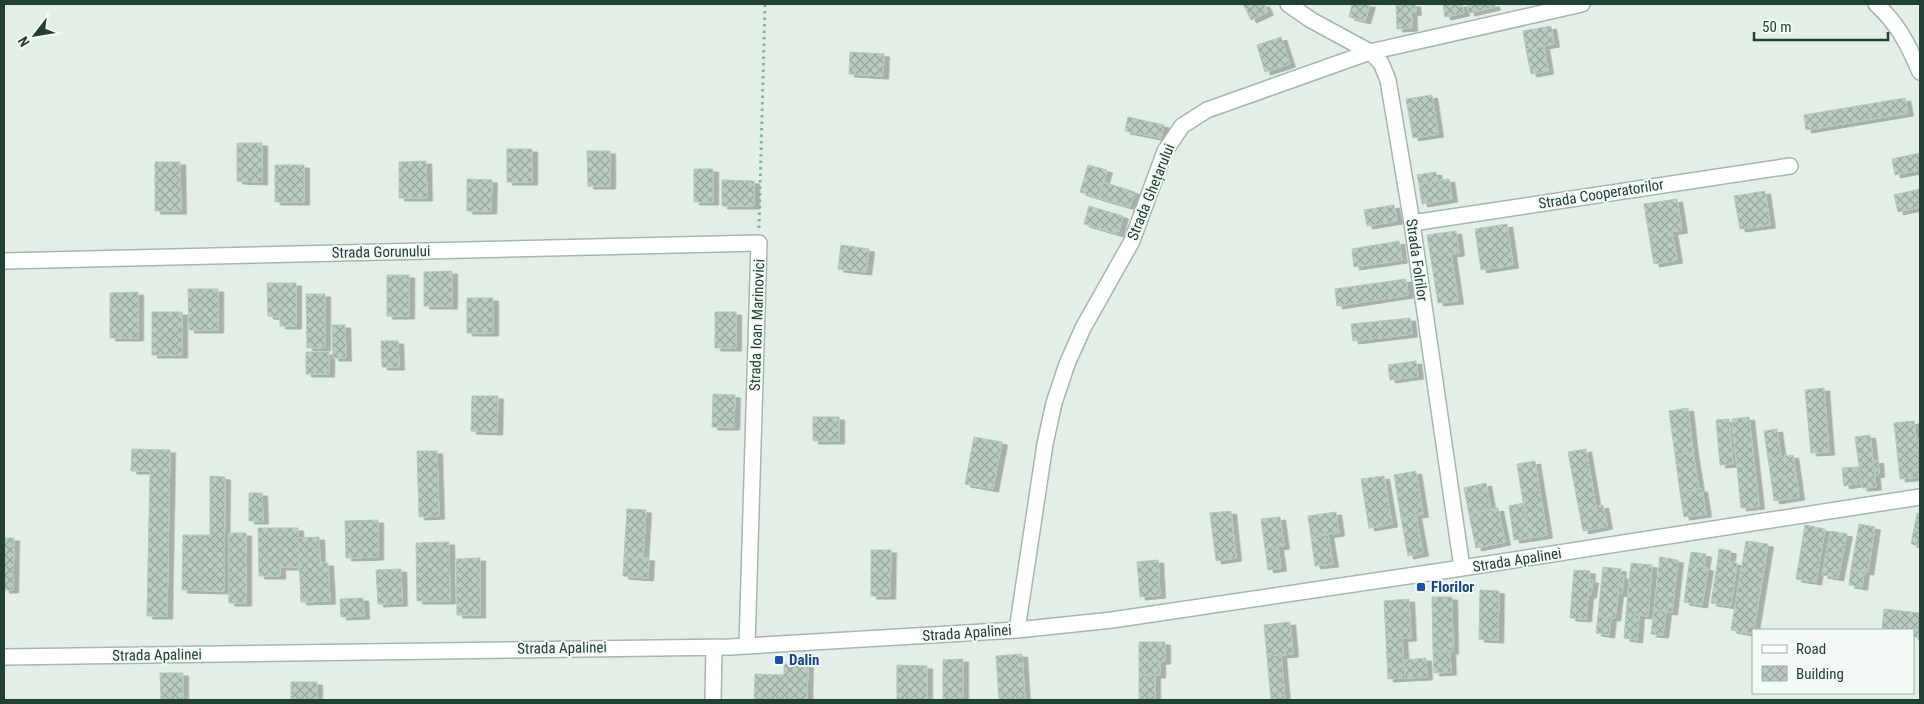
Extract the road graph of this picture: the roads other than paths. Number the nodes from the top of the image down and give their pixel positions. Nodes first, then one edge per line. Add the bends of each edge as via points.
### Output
1 (1288, 4) edge
2 (1582, 4) edge
3 (1876, 4) edge
4 (1370, 52) junction
5 (1920, 72) edge
6 (1790, 166) dead end
7 (1412, 223) junction
8 (759, 243) joint
9 (4, 261) edge
10 (1920, 497) edge
11 (1462, 568) junction
12 (1017, 630) junction
13 (747, 646) junction
14 (714, 647) junction
15 (4, 658) edge
16 (713, 700) edge

1 - 4 street, Strada Folrilor
2 - 4 street, Strada Ghețarului
3 - 5 street via 1892,19
4 - 7 street, Strada Folrilor via 1381,63 1388,80
4 - 12 street, Strada Ghețarului via 1207,110 1182,126 1172,139 1132,241 1082,328 1054,403
6 - 7 street, Strada Cooperatorilor
7 - 11 street, Strada Folrilor
8 - 9 street, Strada Gorunului
8 - 13 street, Strada Ioan Marinovici
10 - 11 street, Strada Apalinei
11 - 12 street, Strada Apalinei via 1112,620
12 - 13 street, Strada Apalinei
13 - 14 street, Strada Apalinei
14 - 15 street, Strada Apalinei
14 - 16 street

